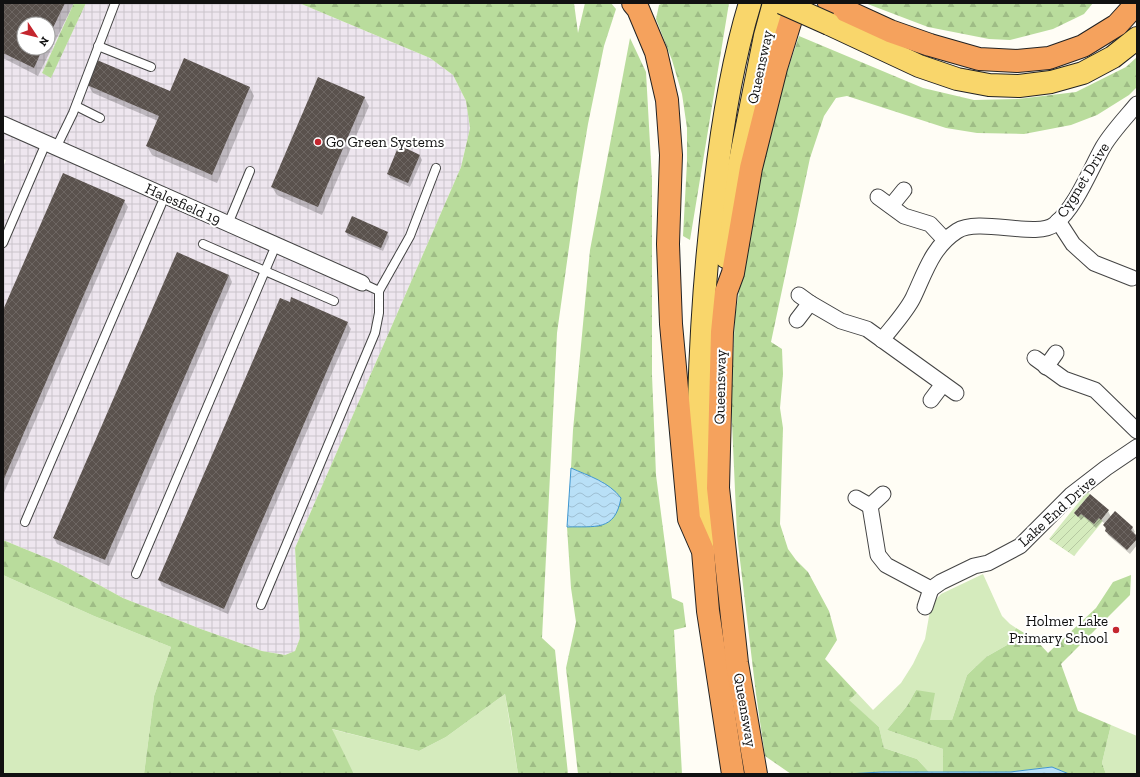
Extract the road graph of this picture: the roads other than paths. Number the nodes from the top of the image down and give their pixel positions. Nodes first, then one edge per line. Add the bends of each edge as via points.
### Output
1 (115, 3) edge
2 (750, 3) edge
3 (774, 3) edge
4 (782, 3) edge
5 (796, 3) edge
6 (1137, 3) edge
7 (636, 6) edge
8 (832, 11) edge
9 (1137, 38) edge
10 (98, 46) junction
11 (151, 67) dead end
12 (1137, 105) edge
13 (76, 106) junction
14 (100, 118) dead end
15 (3, 125) edge
16 (51, 146) junction
17 (436, 168) dead end
18 (250, 171) dead end
19 (904, 190) dead end
20 (165, 196) junction
21 (878, 197) dead end
22 (891, 206) junction
23 (1058, 222) junction
24 (228, 224) junction
25 (945, 240) junction
26 (3, 243) edge
27 (203, 244) dead end
28 (276, 245) junction
29 (265, 271) junction
30 (1132, 278) dead end
31 (362, 283) joint
32 (379, 290) junction
33 (726, 292) junction
34 (334, 301) dead end
35 (797, 320) dead end
36 (882, 340) junction
37 (1056, 353) dead end
38 (943, 384) junction
39 (956, 393) dead end
40 (931, 400) dead end
41 (1137, 431) edge
42 (1137, 447) edge
43 (883, 494) dead end
44 (856, 498) dead end
45 (870, 506) junction
46 (25, 522) dead end
47 (703, 551) junction
48 (136, 574) dead end
49 (931, 589) junction
50 (262, 605) dead end
51 (925, 606) dead end
52 (733, 774) edge
53 (756, 774) edge

1 - 10 lane
2 - 47 main road, Queensway via 721,138 708,241 699,402
3 - 33 main road, Queensway via 732,201 725,272
4 - 8 main road, bridge
5 - 33 highway via 776,68 751,168 733,273
6 - 8 highway via 1117,26 1083,46 1049,58 1017,61 979,59
7 - 47 highway via 656,52 667,100 671,155 668,244 671,324 689,519
8 - 9 main road via 919,66 957,79 989,85 1019,86 1051,82 1083,73 1113,57
10 - 11 lane
10 - 13 lane
12 - 23 street, Cygnet Drive via 1104,145 1067,212
13 - 14 lane
13 - 16 lane
15 - 16 street, Halesfield 19
16 - 20 street, Halesfield 19
16 - 26 lane
17 - 32 lane via 410,236
18 - 24 lane
19 - 22 street
20 - 24 street, Halesfield 19
20 - 46 lane
21 - 22 street
22 - 25 street via 904,216 930,224
23 - 25 street, Cygnet Drive via 1039,229 976,226 958,230
23 - 30 street via 1073,244 1094,263
24 - 28 street, Halesfield 19
25 - 36 street, Cygnet Drive via 927,265 912,300
27 - 29 lane
28 - 29 lane
28 - 31 street, Halesfield 19
29 - 34 lane
29 - 48 lane
31 - 32 lane
32 - 50 lane via 379,313 373,340
33 - 53 highway, Queensway via 722,332 718,488 737,663
35 - 36 street via 804,299 841,321 867,329
36 - 38 street
37 - 41 street via 1040,362 1064,379 1095,390
38 - 39 street
38 - 40 street
42 - 49 street, Lake End Drive via 1071,495 1020,546 988,563 974,566
43 - 45 street
44 - 45 street
45 - 49 street via 878,554 886,565
47 - 52 highway, Queensway via 708,611
49 - 51 street

